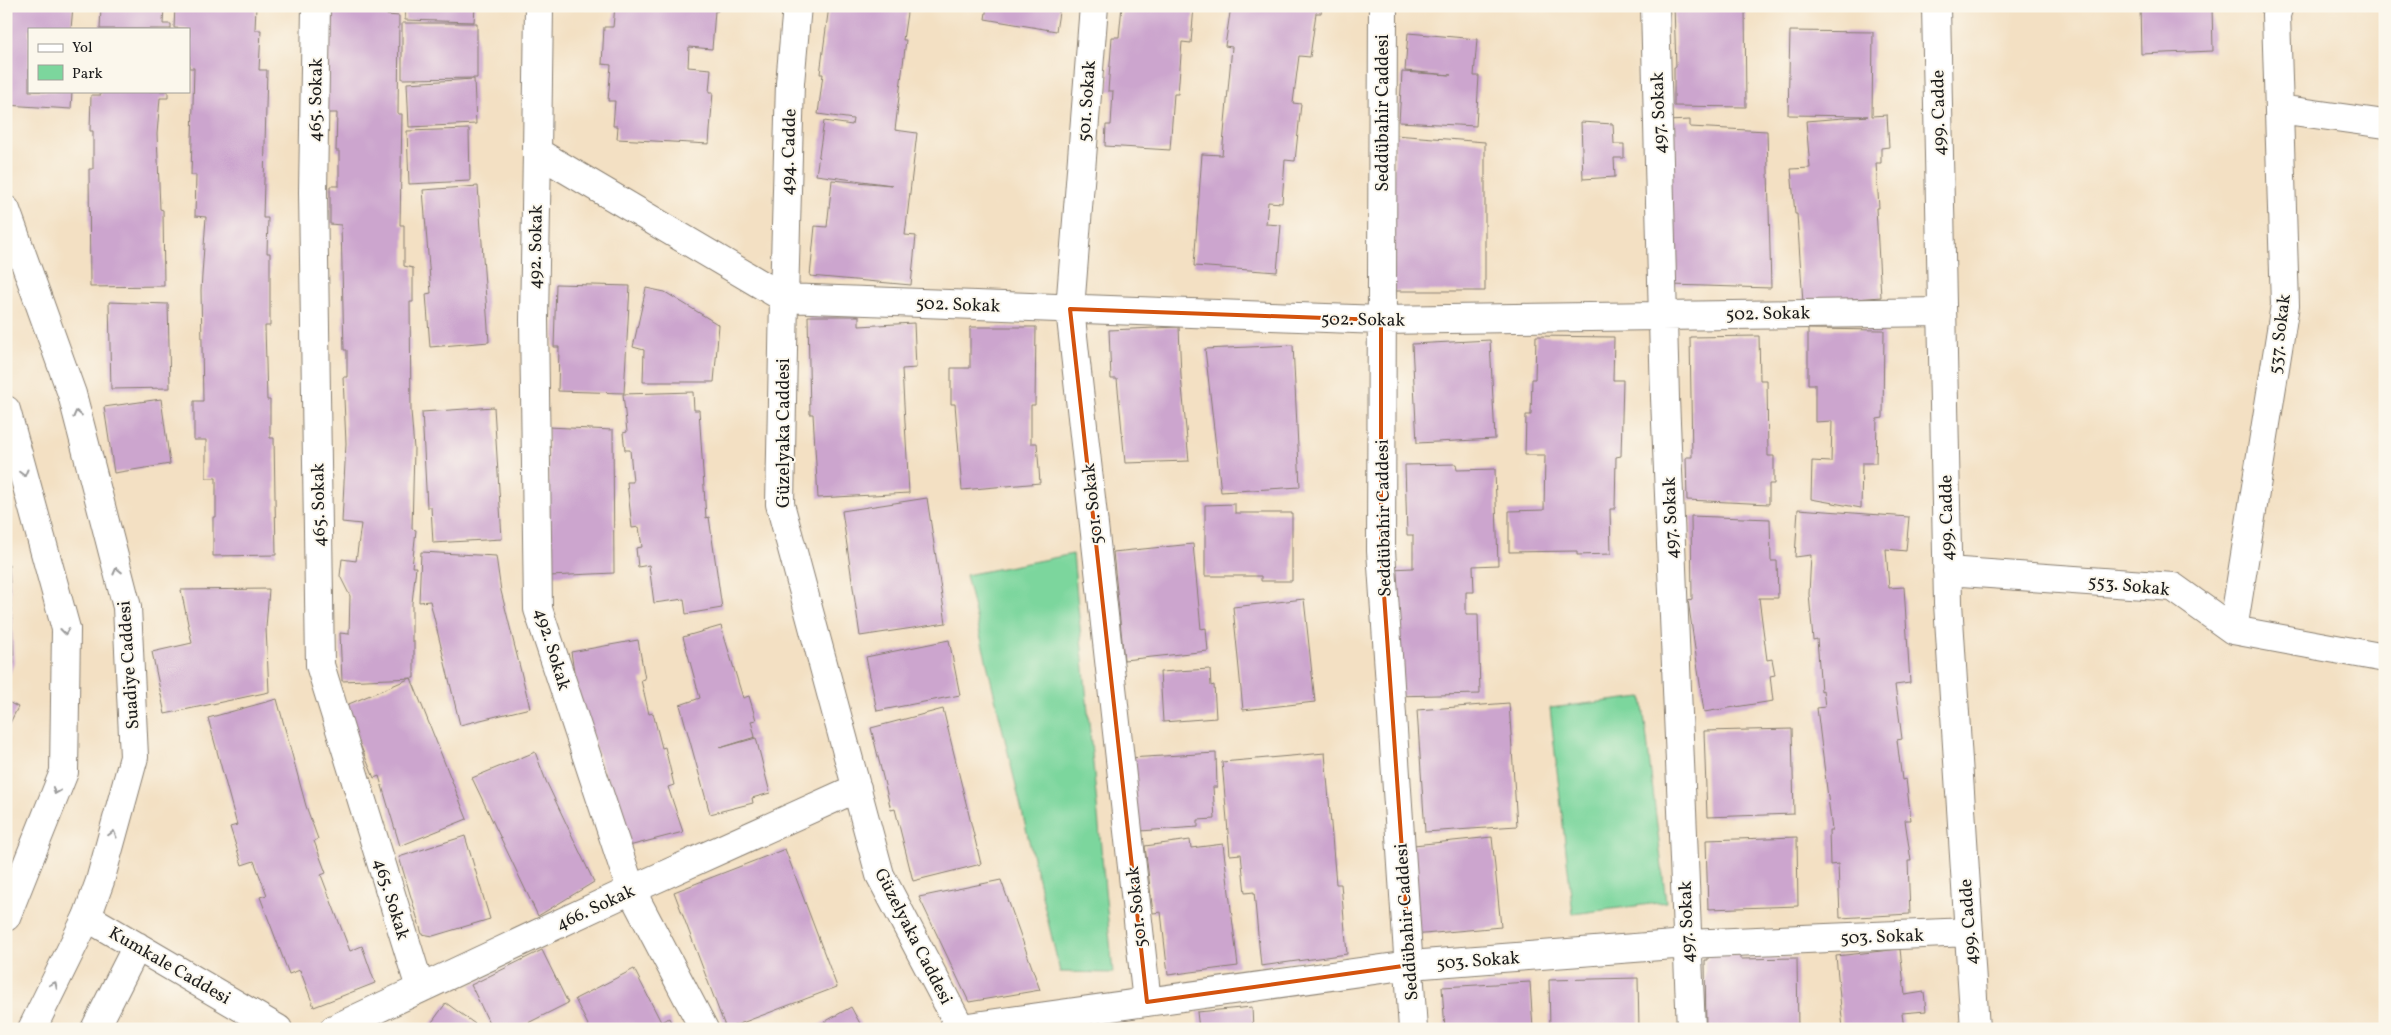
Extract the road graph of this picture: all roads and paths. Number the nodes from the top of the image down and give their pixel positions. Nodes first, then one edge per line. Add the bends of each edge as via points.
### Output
1 (316, 6) edge
2 (540, 6) edge
3 (797, 6) edge
4 (1094, 6) edge
5 (1383, 6) edge
6 (1655, 6) edge
7 (1936, 6) edge
8 (2279, 6) edge
9 (2279, 109) junction
10 (2385, 124) edge
11 (537, 152) junction
12 (6, 210) edge
13 (784, 298) junction
14 (1070, 308) junction
15 (1942, 312) junction
16 (1663, 315) junction
17 (1381, 320) junction
18 (6, 410) edge
19 (1947, 571) junction
20 (2233, 630) junction
21 (2385, 658) edge
22 (857, 788) junction
23 (631, 890) junction
24 (6, 917) edge
25 (88, 917) junction
26 (1969, 932) junction
27 (1687, 944) junction
28 (137, 946) junction
29 (1410, 965) junction
30 (420, 988) junction
31 (1147, 1002) junction
32 (961, 1028) edge
33 (32, 1029) edge
34 (95, 1029) edge
35 (278, 1029) edge
36 (334, 1029) edge
37 (704, 1029) edge
38 (1413, 1029) edge
39 (1690, 1029) edge
40 (1975, 1029) edge

1 - 30 street, 465. Sokak via 313,192 320,665
2 - 11 street
3 - 13 street, 494. Cadde via 790,83
4 - 14 street, 501. Sokak
5 - 17 street, Seddübahir Caddesi
6 - 16 street, 497. Sokak
7 - 15 street, 499. Cadde
8 - 9 street, 537. Sokak via 2276,15
9 - 10 street
9 - 20 street, 537. Sokak via 2285,305
11 - 13 street
11 - 23 street, 492. Sokak via 534,320 538,609
25 -> 12 street, Suadiye Caddesi via 134,757 127,607 72,394
13 - 14 street, 502. Sokak
13 - 22 street, Güzelyaka Caddesi via 780,504
14 - 17 street, 502. Sokak
14 - 31 street, 501. Sokak
15 - 16 street, 502. Sokak
15 - 19 street, 499. Cadde
16 - 17 street, 502. Sokak
16 - 27 street, 497. Sokak
17 - 29 street, Seddübahir Caddesi via 1381,551
18 -> 24 street via 66,629 64,772
19 - 20 street, 553. Sokak via 2173,586
19 - 26 street, 499. Cadde
20 - 21 street, 553. Sokak
22 - 23 street, 466. Sokak
22 - 32 street, Güzelyaka Caddesi via 880,875
23 - 30 street, 466. Sokak
23 - 37 street, 492. Sokak
25 - 28 street, Kumkale Caddesi
33 -> 25 street, Suadiye Caddesi
26 - 27 street, 503. Sokak
26 - 40 street, 499. Cadde
27 - 29 street, 503. Sokak
27 - 39 street, 497. Sokak
28 - 34 street
28 - 35 street, Kumkale Caddesi
29 - 31 street, 503. Sokak
29 - 38 street, Seddübahir Caddesi
30 - 36 street, 466. Sokak
31 - 32 street, 503. Sokak

